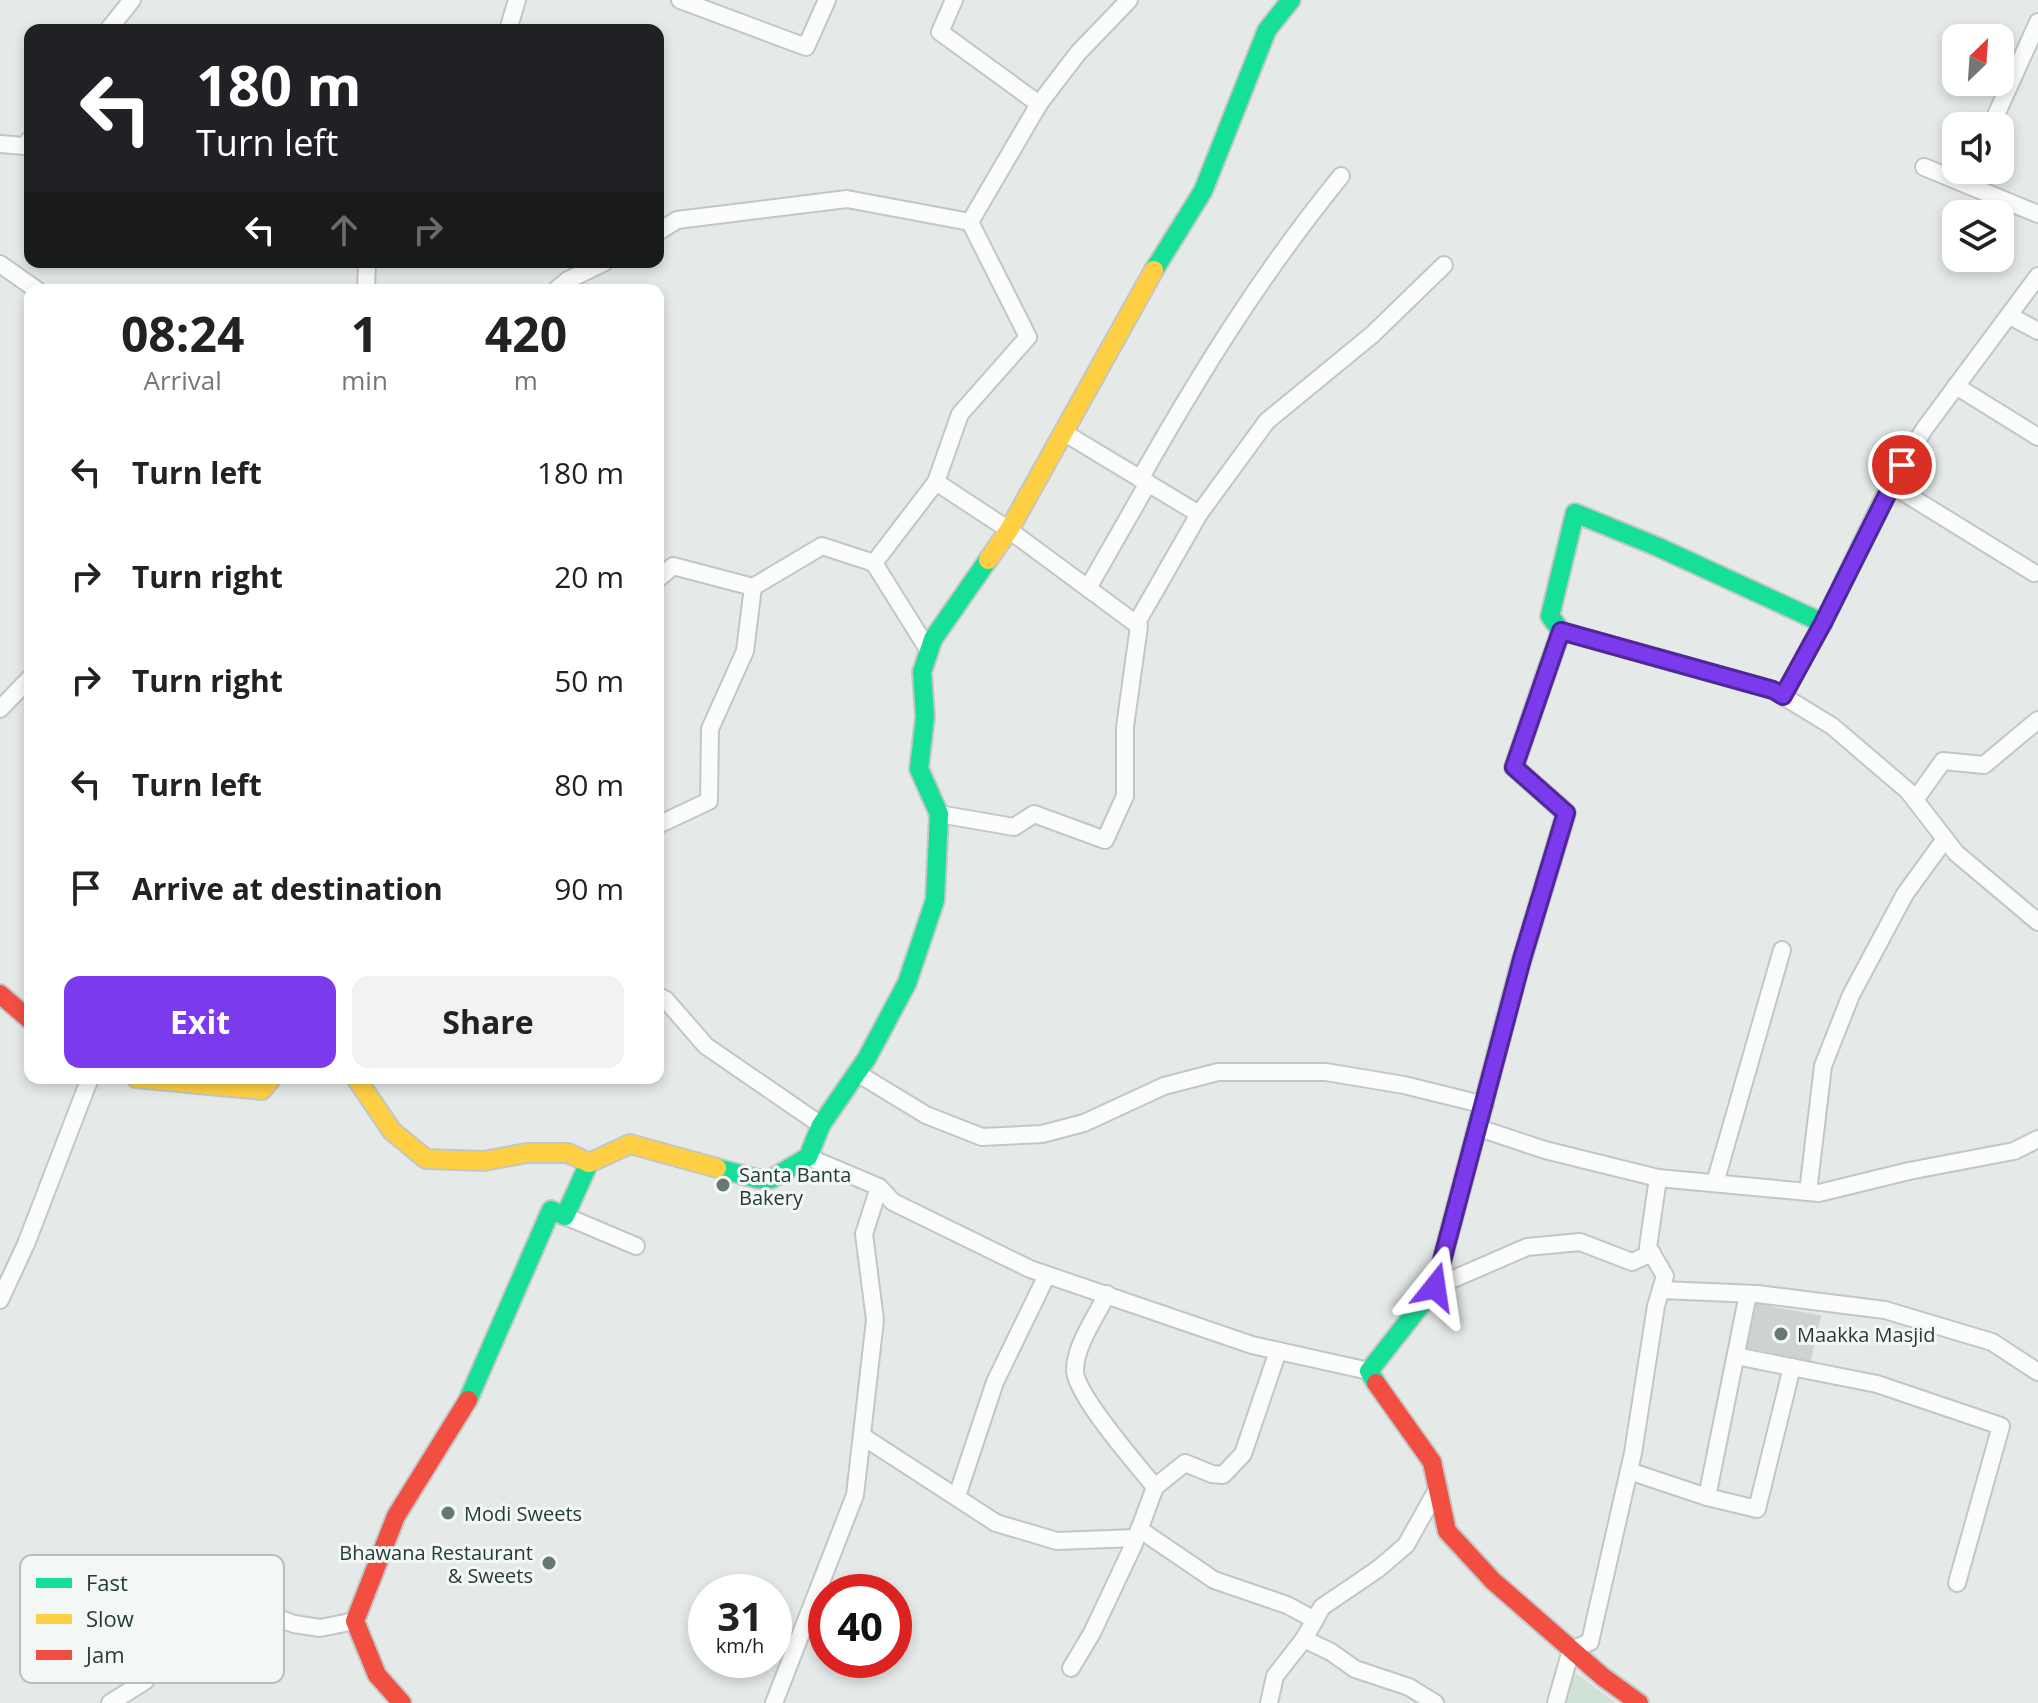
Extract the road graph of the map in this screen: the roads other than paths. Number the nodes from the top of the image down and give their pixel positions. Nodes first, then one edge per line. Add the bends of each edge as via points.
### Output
1 (132, 0) edge
2 (517, 0) edge
3 (680, 0) edge
4 (827, 0) edge
5 (954, 0) edge
6 (1129, 0) edge
7 (1291, 0) edge
8 (2038, 22) edge
9 (113, 24) edge
10 (510, 24) edge
11 (1039, 104) junction
12 (1997, 112) edge
13 (0, 144) edge
14 (24, 146) edge
15 (1924, 167) dead end
16 (1942, 171) edge
17 (1341, 176) dead end
18 (1981, 184) edge
19 (2038, 214) edge
20 (970, 222) junction
21 (664, 228) edge
22 (0, 264) edge
23 (1444, 265) dead end
24 (594, 268) edge
25 (2038, 276) edge
26 (28, 284) edge
27 (564, 284) edge
28 (2010, 316) junction
29 (2038, 331) edge
30 (1956, 386) junction
31 (1063, 432) junction
32 (2038, 437) edge
33 (1144, 481) junction
34 (936, 482) junction
35 (1890, 484) junction
36 (1199, 514) junction
37 (1009, 530) junction
38 (874, 563) junction
39 (2034, 573) dead end
40 (664, 574) edge
41 (753, 587) junction
42 (1088, 588) junction
43 (1823, 623) junction
44 (1136, 624) junction
45 (1561, 631) junction
46 (929, 651) junction
47 (24, 684) edge
48 (1783, 696) junction
49 (0, 709) edge
50 (2038, 720) edge
51 (1915, 800) junction
52 (939, 814) junction
53 (664, 822) edge
54 (1945, 839) junction
55 (2038, 922) edge
56 (1782, 950) dead end
57 (0, 994) edge
58 (664, 999) edge
59 (24, 1015) edge
60 (857, 1073) junction
61 (88, 1084) edge
62 (199, 1084) edge
63 (267, 1084) edge
64 (360, 1084) edge
65 (1485, 1105) junction
66 (821, 1125) junction
67 (1479, 1128) junction
68 (2038, 1139) edge
69 (808, 1157) junction
70 (589, 1163) junction
71 (1658, 1178) junction
72 (1715, 1183) junction
73 (879, 1187) junction
74 (1808, 1192) junction
75 (565, 1216) junction
76 (636, 1246) dead end
77 (1652, 1253) junction
78 (1047, 1275) junction
79 (1435, 1287) junction
80 (1661, 1290) junction
81 (1107, 1294) junction
82 (1748, 1294) junction
83 (0, 1300) edge
84 (1278, 1351) junction
85 (1736, 1356) junction
86 (1792, 1367) junction
87 (1369, 1371) junction
88 (2038, 1372) edge
89 (862, 1436) junction
90 (1629, 1471) junction
91 (1155, 1487) junction
92 (1438, 1488) junction
93 (957, 1496) junction
94 (1707, 1497) junction
95 (1138, 1534) junction
96 (1957, 1583) dead end
97 (284, 1620) edge
98 (1315, 1620) junction
99 (355, 1621) junction
100 (1304, 1639) junction
101 (1571, 1650) junction
102 (1071, 1668) dead end
103 (142, 1683) edge
104 (110, 1703) edge
105 (402, 1703) edge
106 (774, 1703) edge
107 (1269, 1703) edge
108 (1435, 1703) edge
109 (1556, 1703) edge
110 (1639, 1703) edge

1 - 9 street
2 - 10 street
3 - 4 street via 806,47
5 - 11 street via 940,32
6 - 11 street
7 - 31 street via 1267,30 1203,191
8 - 12 street
11 - 20 street
13 - 14 street
15 - 16 street
17 - 33 street via 1236,317
18 - 19 street
20 - 21 street via 847,199 677,220
20 - 34 street via 1028,337 960,414
22 - 26 street
23 - 36 street via 1373,334 1267,421
24 - 27 street
25 - 28 street
28 - 29 street
28 - 30 street
30 - 32 street
30 - 35 street
31 - 33 street
31 - 37 street
33 - 36 street
33 - 42 street
34 - 37 street
34 - 38 street
35 - 39 street
35 - 43 street
36 - 44 street
37 - 42 street
37 - 46 street
38 - 41 street via 822,546
38 - 46 street
40 - 41 street via 673,566
41 - 53 street via 745,651 710,729 709,801
42 - 44 street
43 - 45 street via 1575,513 1550,616
43 - 48 street
44 - 52 street via 1125,727 1125,796 1105,840 1034,814 1014,827
45 - 48 street
45 - 65 street via 1514,767 1566,813
46 - 52 street via 922,672 925,717 919,769
47 - 49 street
48 - 51 street via 1832,726
50 - 51 street via 1984,765 1943,761
51 - 54 street
52 - 60 street via 935,900 907,983
54 - 55 street
54 - 74 street via 1905,894 1851,995 1823,1066
56 - 72 street
57 - 59 street
58 - 66 street via 706,1046
60 - 65 street via 926,1115 982,1137 1042,1134 1084,1123 1164,1086 1218,1072 1326,1072
60 - 66 street
61 - 83 street
62 - 63 street via 262,1090
64 - 70 street via 392,1131 426,1159 484,1161 568,1153
65 - 67 street
66 - 69 street
67 - 71 street
67 - 79 street
68 - 74 street via 2014,1151
69 - 70 street via 771,1179 630,1144
69 - 73 street
70 - 75 street
71 - 72 street
71 - 77 street via 1648,1247
72 - 74 street
73 - 78 street via 893,1202
73 - 89 street via 864,1234 875,1320
75 - 76 street
75 - 99 street via 551,1210 466,1404 396,1516
77 - 79 street via 1632,1262 1580,1242 1527,1247
77 - 80 street via 1665,1276
78 - 81 street
78 - 93 street via 995,1382
79 - 87 street
80 - 82 street
80 - 90 street
81 - 84 street
81 - 91 street via 1074,1372 1083,1395
82 - 85 street
82 - 88 street via 1885,1310 1992,1342
84 - 87 street
84 - 91 street via 1243,1454 1223,1475 1185,1463
85 - 86 street
85 - 94 street
86 - 94 street via 1757,1509
86 - 96 street via 1877,1384 2001,1426
87 - 92 street via 1432,1462
89 - 93 street
89 - 106 street via 855,1495
90 - 94 street
90 - 101 street via 1590,1642
91 - 95 street
92 - 98 street via 1406,1545 1322,1607
92 - 101 street via 1447,1531 1493,1581
93 - 95 street via 996,1523 1057,1541
95 - 98 street via 1214,1580
95 - 102 street
97 - 99 street via 320,1628
98 - 100 street
99 - 105 street via 377,1675
100 - 107 street via 1275,1676
100 - 108 street via 1355,1669 1409,1687
101 - 109 street
101 - 110 street
103 - 104 street

